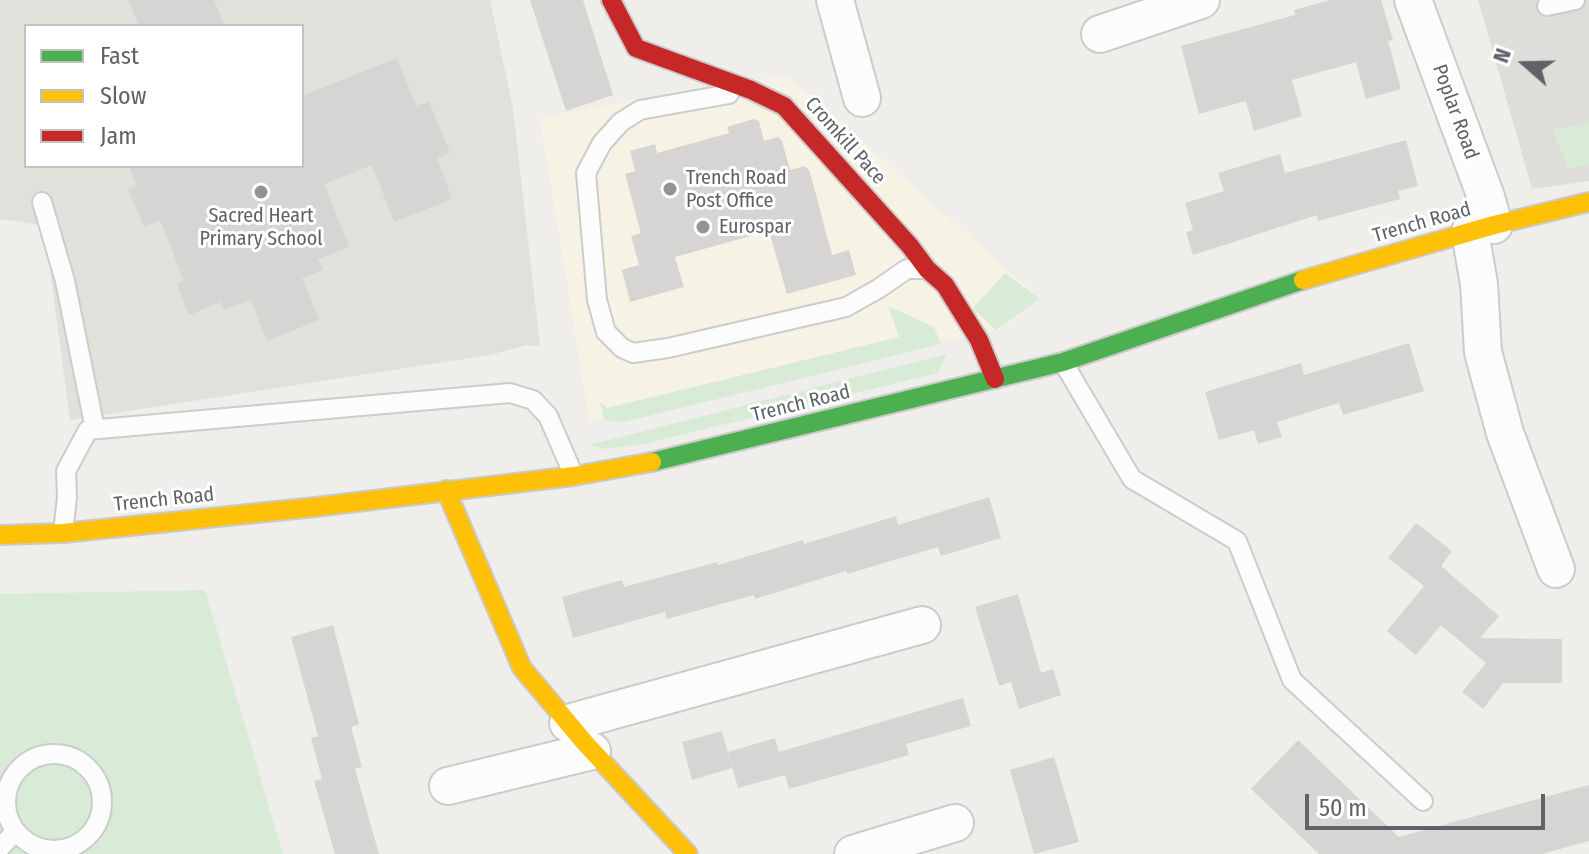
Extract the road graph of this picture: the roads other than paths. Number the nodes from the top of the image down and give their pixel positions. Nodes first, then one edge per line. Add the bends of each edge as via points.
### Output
1 (611, 0) edge
2 (835, 0) edge
3 (1201, 0) edge
4 (1413, 0) edge
5 (1575, 0) edge
6 (1547, 6) dead end
7 (1100, 34) dead end
8 (751, 90) junction
9 (862, 98) dead end
10 (42, 202) dead end
11 (1589, 202) edge
12 (1482, 229) junction
13 (927, 269) junction
14 (1063, 362) junction
15 (995, 379) junction
16 (95, 429) junction
17 (574, 476) junction
18 (446, 490) junction
19 (63, 533) junction
20 (0, 535) edge
21 (1556, 569) dead end
22 (922, 625) dead end
23 (568, 723) junction
24 (592, 751) junction
25 (448, 786) dead end
26 (1423, 801) dead end
27 (955, 823) dead end
28 (15, 832) junction
29 (0, 848) edge
30 (688, 854) edge
31 (853, 854) edge

1 - 8 street, Cromkill Pace via 636,48
2 - 9 street
3 - 7 street
4 - 12 street, Poplar Road via 1486,197
5 - 6 lane
8 - 13 street, Cromkill Pace via 784,106
8 - 13 lane via 640,110 602,143 586,173 597,300 606,332 633,353 668,348 846,307 907,269
10 - 16 lane via 65,281
11 - 12 street, Trench Road
12 - 14 street, Trench Road via 1269,290
12 - 21 street, Poplar Road via 1483,352 1505,433
13 - 15 street, Cromkill Pace via 945,285 979,340
14 - 15 street, Trench Road
14 - 26 lane via 1132,479 1237,541 1292,680
15 - 17 street, Trench Road via 687,455
16 - 17 lane via 510,393 533,400 548,416
16 - 19 lane via 88,430 66,471
17 - 18 street, Trench Road
18 - 19 street, Trench Road
18 - 23 street via 522,668
19 - 20 street, Trench Road
22 - 23 street
23 - 24 street
24 - 25 street
24 - 30 street
27 - 31 street
28 - 28 lane via 5,803 14,775 25,764 54,754 69,757 93,775 102,807 97,823 75,846 50,850 27,843
28 - 29 lane

